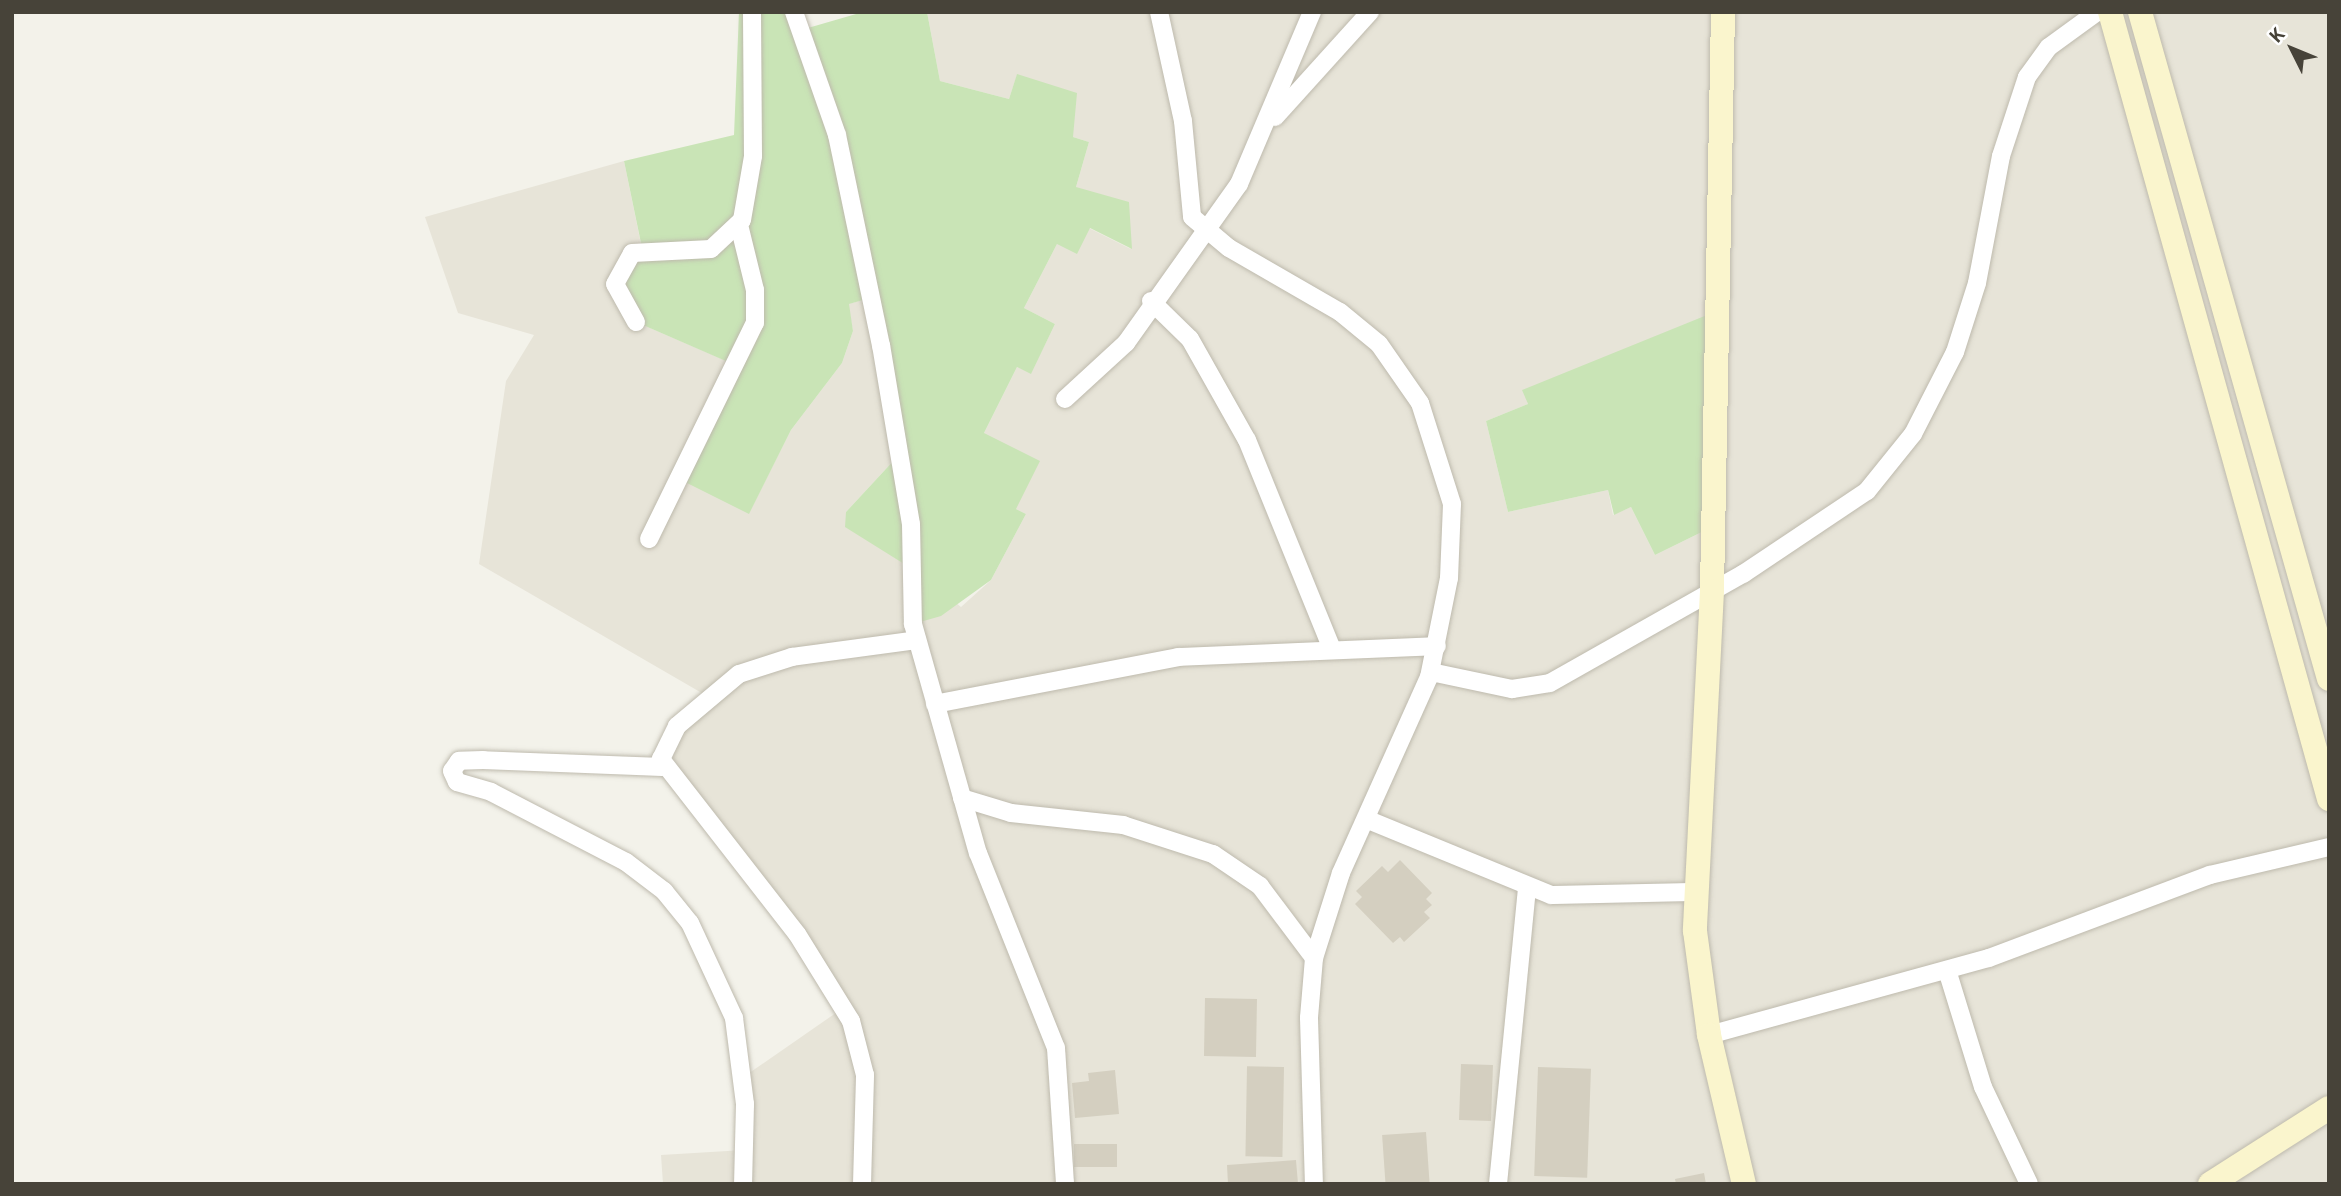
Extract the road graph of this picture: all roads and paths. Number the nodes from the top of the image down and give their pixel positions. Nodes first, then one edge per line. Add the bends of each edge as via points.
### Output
1 (752, 12) edge
2 (794, 12) edge
3 (1159, 12) edge
4 (1312, 12) edge
5 (1370, 12) edge
6 (1723, 12) edge
7 (2097, 12) edge
8 (2110, 12) edge
9 (2140, 12) edge
10 (1266, 128) junction
11 (739, 225) junction
12 (1205, 230) junction
13 (1151, 301) junction
14 (636, 322) dead end
15 (1065, 399) dead end
16 (649, 539) dead end
17 (1712, 591) junction
18 (917, 640) junction
19 (1437, 646) junction
20 (1332, 649) junction
21 (1431, 672) junction
22 (2329, 679) edge
23 (935, 704) junction
24 (662, 767) junction
25 (962, 798) junction
26 (2329, 799) edge
27 (1366, 819) junction
28 (2329, 847) edge
29 (1527, 887) junction
30 (1694, 892) junction
31 (1314, 958) junction
32 (1947, 970) junction
33 (1709, 1035) junction
34 (2329, 1108) edge
35 (2212, 1183) edge
36 (743, 1184) edge
37 (862, 1184) edge
38 (1065, 1184) edge
39 (1314, 1184) edge
40 (1498, 1184) edge
41 (1744, 1184) edge
42 (2028, 1184) edge

1 - 11 street via 752,156
2 - 18 street via 837,135 881,345 911,524 908,588
3 - 12 street via 1183,121 1186,198
4 - 10 street
5 - 10 street via 1319,61
6 - 17 main road via 1712,325
7 - 17 street via 2049,47 2027,77 2001,156 1967,320 1913,434 1850,506
8 - 26 main road
9 - 22 main road
10 - 12 street via 1239,184
11 - 14 street via 711,249 632,253 615,284
11 - 16 street via 755,290 755,323
12 - 13 street
12 - 19 street via 1360,327 1413,392 1452,504 1453,546
13 - 15 street via 1115,356
13 - 20 street via 1189,339 1247,440
17 - 21 street via 1550,683 1512,689
17 - 30 main road
18 - 23 street
18 - 24 street via 792,657 738,674 677,726 665,743
19 - 20 street
19 - 21 street
20 - 23 street via 1133,663
21 - 27 street
23 - 25 street
24 - 36 street via 483,760 459,761 452,771 457,782 491,792 626,862 664,891 690,923 734,1018 745,1104
24 - 37 street via 797,934 851,1021 865,1076
25 - 31 street via 1011,813 1123,825 1213,854 1260,886
25 - 38 street via 1056,1048
27 - 29 street
27 - 31 street
28 - 32 street via 2210,875
29 - 30 street via 1572,897
29 - 40 street
30 - 33 main road
31 - 39 street
32 - 33 street
32 - 42 street via 1983,1087
33 - 41 main road
34 - 35 main road

